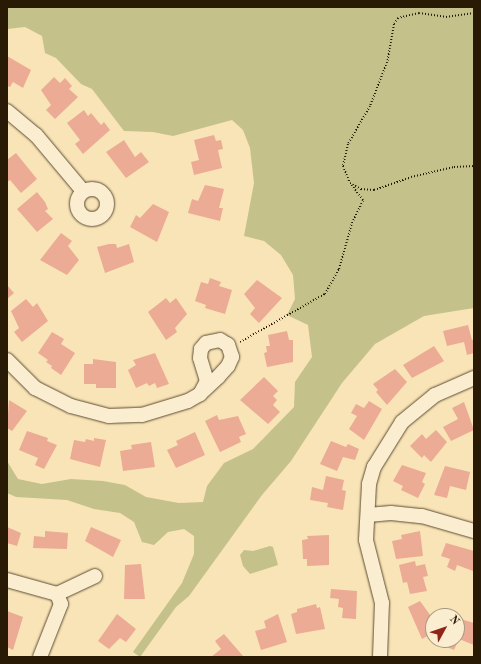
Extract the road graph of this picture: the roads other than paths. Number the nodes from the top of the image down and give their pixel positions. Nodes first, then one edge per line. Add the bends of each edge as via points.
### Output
1 (7, 111) edge
2 (83, 191) dead end
3 (7, 360) edge
4 (474, 378) edge
5 (200, 394) junction
6 (368, 515) junction
7 (474, 531) edge
8 (95, 576) dead end
9 (7, 580) edge
10 (57, 594) junction
11 (40, 657) edge
12 (380, 657) edge

1 - 2 street via 36,135
3 - 5 street via 35,388 52,398 109,416 156,413
4 - 6 street via 435,395 402,422 374,467 369,484
5 - 5 street via 228,366 232,357 229,348 220,340 212,340 201,350 200,358 207,381
6 - 7 street via 391,513 422,516
6 - 12 street via 366,540 382,603
8 - 10 street
9 - 10 street
10 - 11 street via 61,604

